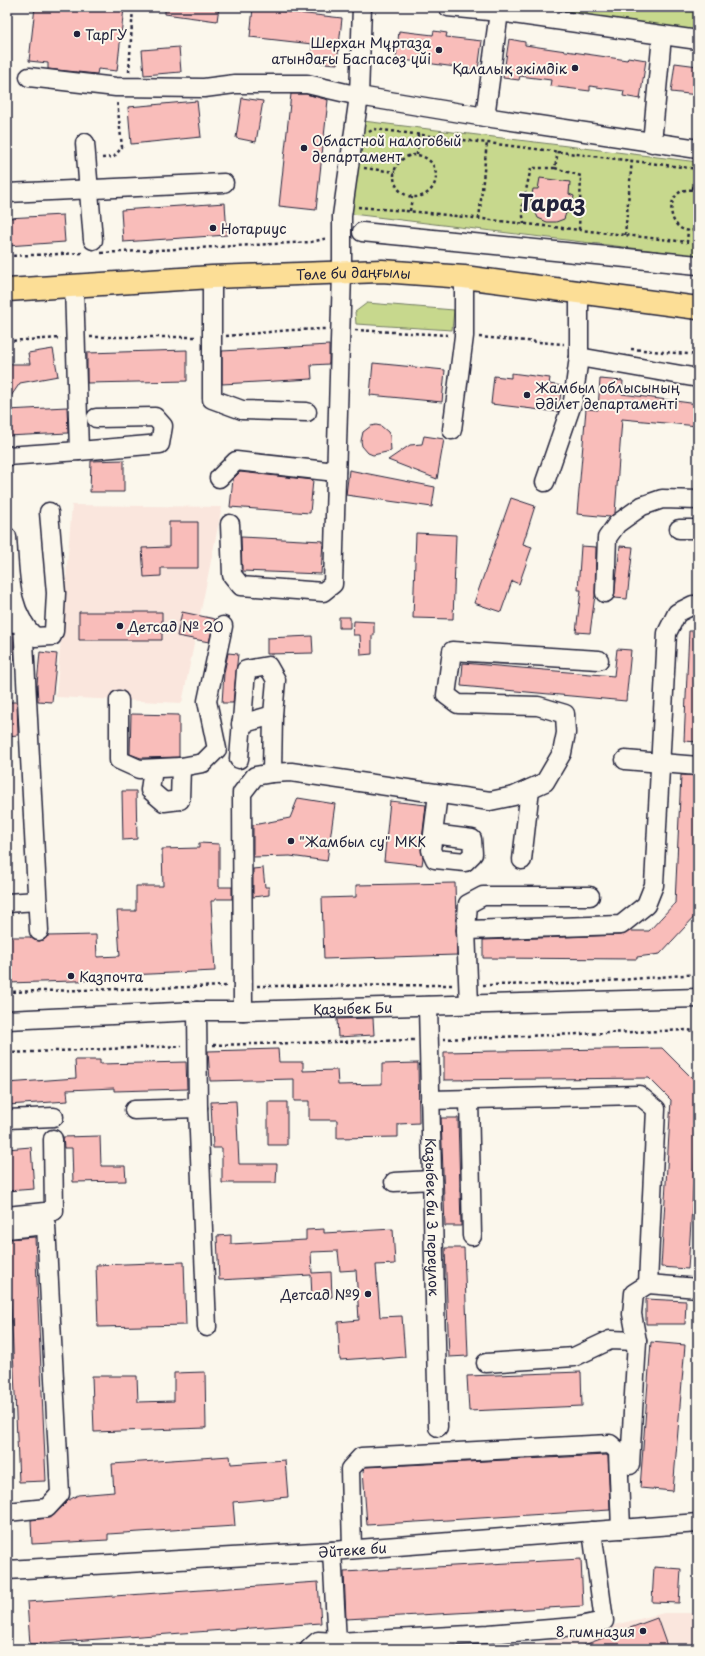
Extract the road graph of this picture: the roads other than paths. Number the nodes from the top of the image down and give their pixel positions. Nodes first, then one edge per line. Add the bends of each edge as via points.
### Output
1 (362, 7) edge
2 (448, 7) edge
3 (499, 12) junction
4 (662, 36) junction
5 (698, 40) edge
6 (29, 77) dead end
7 (359, 96) junction
8 (485, 118) junction
9 (652, 143) junction
10 (698, 149) edge
11 (86, 151) road end
12 (224, 183) dead end
13 (88, 189) junction
14 (7, 193) edge
15 (362, 232) dead end
16 (92, 249) road end
17 (698, 265) edge
18 (342, 273) junction
19 (212, 277) junction
20 (464, 277) junction
21 (74, 286) junction
22 (7, 290) edge
23 (579, 292) junction
24 (698, 308) edge
25 (579, 357) junction
26 (698, 378) edge
27 (307, 412) dead end
28 (96, 418) dead end
29 (452, 430) dead end
30 (79, 451) junction
31 (7, 456) edge
32 (336, 472) junction
33 (219, 478) dead end
34 (545, 482) dead end
35 (698, 500) edge
36 (49, 512) dead end
37 (230, 524) dead end
38 (679, 528) dead end
39 (698, 529) edge
40 (7, 536) edge
41 (605, 593) dead end
42 (698, 605) edge
43 (15, 622) edge
44 (223, 626) dead end
45 (599, 660) dead end
46 (119, 700) dead end
47 (273, 715) junction
48 (241, 724) junction
49 (217, 749) junction
50 (239, 759) junction
51 (625, 760) dead end
52 (660, 764) junction
53 (698, 766) edge
54 (181, 767) junction
55 (153, 769) junction
56 (264, 775) junction
57 (530, 789) junction
58 (438, 794) junction
59 (433, 834) dead end
60 (522, 860) dead end
61 (590, 896) dead end
62 (37, 901) junction
63 (7, 903) edge
64 (39, 930) dead end
65 (466, 930) junction
66 (698, 998) edge
67 (469, 1004) junction
68 (428, 1006) junction
69 (197, 1011) junction
70 (243, 1011) junction
71 (7, 1020) edge
72 (469, 1099) junction
73 (430, 1100) junction
74 (198, 1108) junction
75 (134, 1110) dead end
76 (54, 1117) dead end
77 (7, 1119) edge
78 (53, 1139) dead end
79 (432, 1180) junction
80 (394, 1182) dead end
81 (7, 1216) edge
82 (7, 1229) edge
83 (472, 1236) dead end
84 (648, 1284) junction
85 (698, 1288) edge
86 (207, 1327) dead end
87 (637, 1341) junction
88 (486, 1363) dead end
89 (438, 1427) dead end
90 (630, 1465) dead end
91 (7, 1512) edge
92 (698, 1523) edge
93 (621, 1529) junction
94 (592, 1531) junction
95 (352, 1549) junction
96 (332, 1551) junction
97 (7, 1570) edge
98 (341, 1646) edge
99 (309, 1649) edge

1 - 7 street
2 - 3 street
3 - 4 street
3 - 8 street
4 - 5 street
4 - 9 street
6 - 7 street via 122,86 204,88 235,84 307,84
7 - 8 street
7 - 18 street via 342,216
8 - 9 street
9 - 10 street
11 - 13 street
12 - 13 street
13 - 14 street
13 - 16 street
15 - 17 street
18 - 19 main road, Төле би даңғылы
18 - 20 main road, Төле би даңғылы via 382,271
18 - 32 street
19 - 21 main road, Төле би даңғылы
19 - 27 street via 212,400 242,410
20 - 23 main road, Төле би даңғылы
20 - 29 street via 464,336
21 - 22 main road, Төле би даңғылы
21 - 30 street
23 - 24 main road, Төле би даңғылы
23 - 25 street
25 - 26 street
25 - 34 street via 573,401
28 - 30 street via 155,417 163,426 160,444
30 - 31 street
32 - 33 street via 236,461
32 - 37 street via 333,584 323,592 242,586 232,575
35 - 41 street via 662,499 642,506 618,524 607,538
36 - 43 street via 56,592 54,631 52,636 36,637
38 - 39 street
40 - 43 street
42 - 52 street via 677,613 667,633
43 - 62 street
44 - 49 street via 207,701
45 - 57 street via 452,651 446,695 458,704 538,706 565,714 566,733 562,753 545,782
46 - 55 street via 120,760 139,769
47 - 48 street
47 - 48 street via 276,680 268,666 246,670
47 - 56 street
48 - 50 street
49 - 50 street
49 - 54 street via 203,763
50 - 56 street
51 - 52 street
52 - 53 street
52 - 65 street via 654,885 646,906 621,925
54 - 55 street
54 - 55 street via 180,800 164,802 150,790
56 - 58 street via 291,772
56 - 70 street via 242,793
57 - 58 street via 490,802
57 - 60 street
58 - 59 street
61 - 65 street via 483,896 468,904
62 - 63 street
62 - 64 street
65 - 67 street
66 - 67 street, Қазыбек Би
67 - 68 street, Қазыбек Би
68 - 70 street, Қазыбек Би
68 - 73 street, Казыбек би 3 переулок
69 - 70 street, Қазыбек Би
69 - 71 street, Қазыбек Би
69 - 74 street
72 - 73 street
72 - 83 street
72 - 84 street via 639,1095 656,1109
73 - 79 street, Казыбек би 3 переулок
74 - 75 street
74 - 86 street
76 - 77 street
78 - 81 street via 54,1211
79 - 80 street
79 - 89 street, Казыбек би 3 переулок
82 - 91 street via 46,1225 60,1494 47,1508
84 - 85 street
84 - 87 street via 634,1293 632,1314
87 - 88 street via 610,1340 574,1357
87 - 90 street
92 - 93 street, Әйтеке би
93 - 94 street, Әйтеке би
93 - 95 street via 618,1451 610,1444 361,1457 350,1469
94 - 95 street, Әйтеке би
94 - 98 street via 604,1621 576,1628
95 - 96 street, Әйтеке би
96 - 97 street, Әйтеке би
96 - 98 street
98 - 99 street via 318,1641

